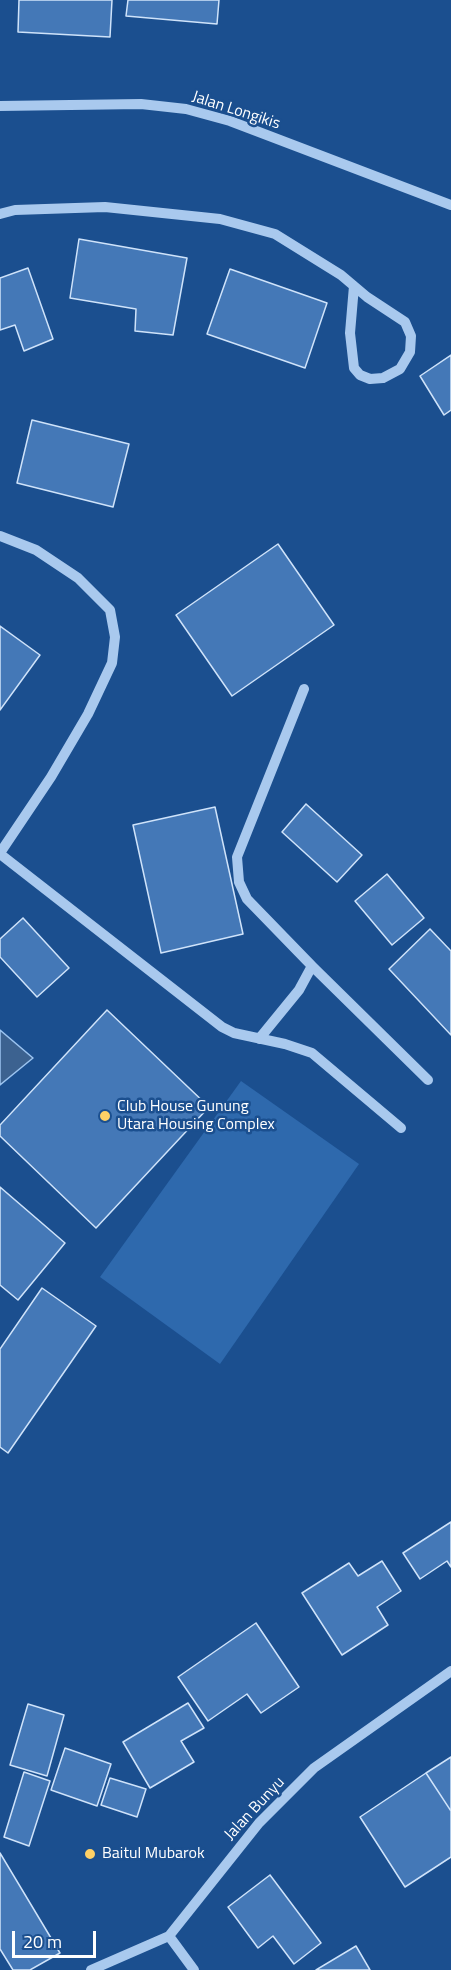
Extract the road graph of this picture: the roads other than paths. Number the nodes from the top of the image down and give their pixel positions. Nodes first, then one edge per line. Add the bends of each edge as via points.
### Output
1 (0, 106) edge
2 (451, 205) edge
3 (0, 214) edge
4 (354, 286) junction
5 (0, 536) edge
6 (304, 689) dead end
7 (0, 854) edge
8 (312, 966) junction
9 (259, 1039) junction
10 (428, 1080) dead end
11 (401, 1128) dead end
12 (451, 1671) edge
13 (169, 1936) junction
14 (91, 1970) edge
15 (194, 1970) edge

1 - 2 street, Jalan Longikis via 141,105 186,109 230,121
3 - 4 street via 105,207 220,219 275,234
4 - 4 street via 405,322 411,336 410,352 400,369 383,378 370,379 354,368 350,333
5 - 7 street via 36,549 78,578 111,609 115,637 112,663 88,714
6 - 8 street via 237,857 239,882 247,899
7 - 9 street via 222,1027
8 - 9 street via 299,990
8 - 10 street
9 - 11 street via 312,1053
12 - 13 street, Jalan Bunyu via 314,1768 259,1823
13 - 14 street, Jalan Bunyu
13 - 15 street

